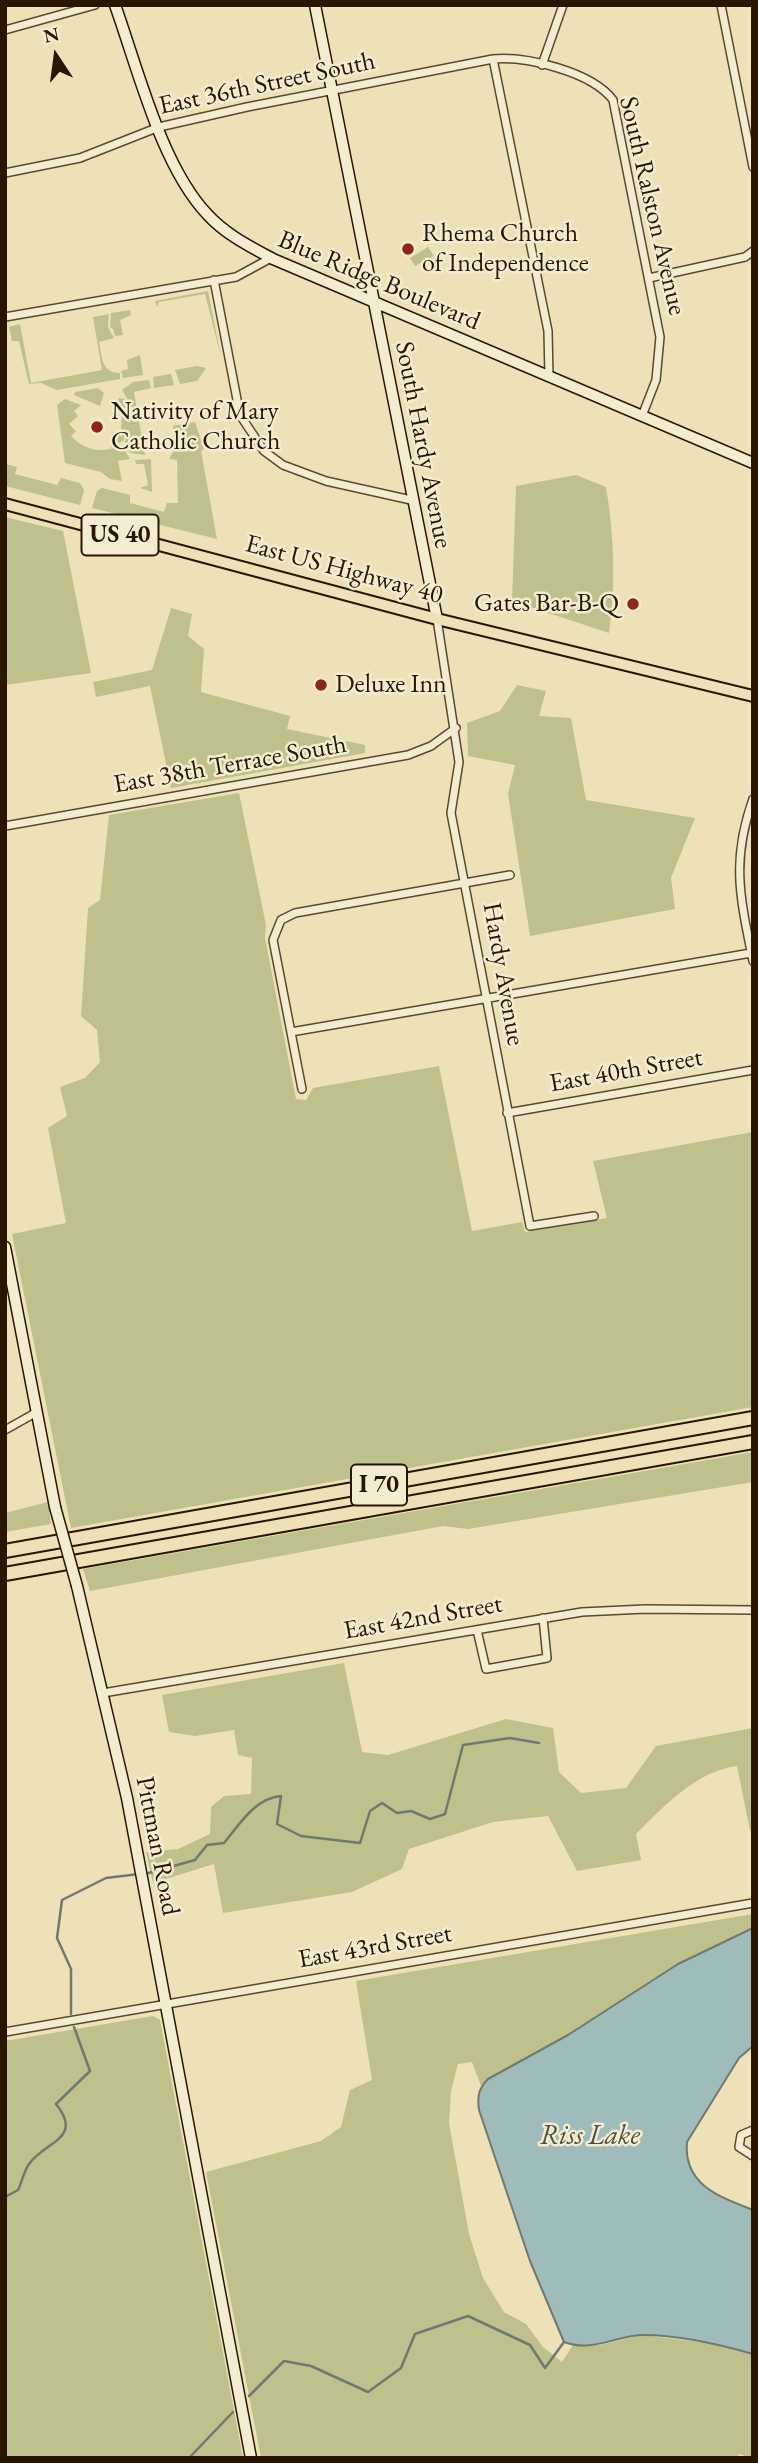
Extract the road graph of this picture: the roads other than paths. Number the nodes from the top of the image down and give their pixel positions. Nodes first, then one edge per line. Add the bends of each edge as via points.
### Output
1 (94, 5) edge
2 (115, 5) edge
3 (315, 5) edge
4 (562, 5) edge
5 (720, 5) edge
6 (5, 30) edge
7 (493, 59) junction
8 (542, 65) junction
9 (332, 90) junction
10 (159, 127) junction
11 (753, 167) edge
12 (5, 173) edge
13 (753, 251) edge
14 (271, 258) junction
15 (649, 278) junction
16 (214, 280) junction
17 (374, 303) junction
18 (5, 317) edge
19 (549, 377) junction
20 (642, 416) junction
21 (753, 463) edge
22 (411, 500) junction
23 (5, 504) edge
24 (437, 619) junction
25 (753, 696) edge
26 (456, 729) junction
27 (753, 799) edge
28 (5, 826) edge
29 (510, 875) dead end
30 (464, 882) junction
31 (752, 957) edge
32 (485, 997) junction
33 (291, 1032) junction
34 (753, 1070) edge
35 (302, 1089) dead end
36 (507, 1112) junction
37 (594, 1216) dead end
38 (5, 1247) edge
39 (37, 1412) junction
40 (753, 1418) edge
41 (5, 1430) edge
42 (753, 1442) edge
43 (5, 1551) edge
44 (5, 1574) edge
45 (753, 1610) edge
46 (543, 1618) junction
47 (477, 1630) junction
48 (103, 1693) junction
49 (753, 1903) edge
50 (166, 2005) junction
51 (5, 2032) edge
52 (753, 2130) edge
53 (753, 2156) edge
54 (251, 2458) edge

1 - 6 street
2 - 10 street, Blue Ridge Boulevard
3 - 9 street, South Hardy Avenue
4 - 8 street
5 - 11 street
7 - 8 street, East 36th Street South via 515,57
7 - 9 street, East 36th Street South
7 - 19 street via 548,331
8 - 15 street, South Ralston Avenue via 594,82 612,100
9 - 10 street, East 36th Street South
9 - 17 street, South Hardy Avenue
10 - 12 street, East 36th Street South via 80,158
10 - 14 street, Blue Ridge Boulevard via 182,181 208,216 238,241
13 - 15 street via 745,257
14 - 16 street via 236,276
14 - 17 street, Blue Ridge Boulevard
15 - 20 street, South Ralston Avenue via 660,353 656,380
16 - 18 street
16 - 22 street via 240,415 264,451 283,465 326,481
17 - 19 street, Blue Ridge Boulevard
17 - 22 street, South Hardy Avenue
19 - 20 street, Blue Ridge Boulevard
20 - 21 street, Blue Ridge Boulevard
22 - 24 street, South Hardy Avenue
23 - 24 main road, East US Highway 40 / US 40
24 - 25 main road, East US Highway 40 / US 40
24 - 26 street, South Hardy Avenue
26 - 28 street, East 38th Terrace South via 408,755
26 - 30 street, Hardy Avenue via 459,762 451,813
27 - 31 street via 740,834 737,872
29 - 30 street
30 - 32 street, Hardy Avenue
30 - 33 street via 295,913 278,925 273,940
31 - 32 street
32 - 33 street
32 - 36 street, Hardy Avenue
33 - 35 street
34 - 36 street, East 40th Street
36 - 37 street, Hardy Avenue via 530,1226
38 - 39 street, Pittman Road
39 - 41 street
39 - 48 street, Pittman Road, bridge via 55,1507
40 - 43 highway, I 70
42 - 44 highway, I 70
45 - 46 street, East 42nd Street via 645,1609
46 - 47 street, East 42nd Street
46 - 47 street via 547,1658 485,1669
47 - 48 street, East 42nd Street
48 - 50 street, Pittman Road
49 - 50 street, East 43rd Street
50 - 51 street, East 43rd Street
50 - 54 street, Pittman Road
52 - 53 street via 741,2135 739,2147

